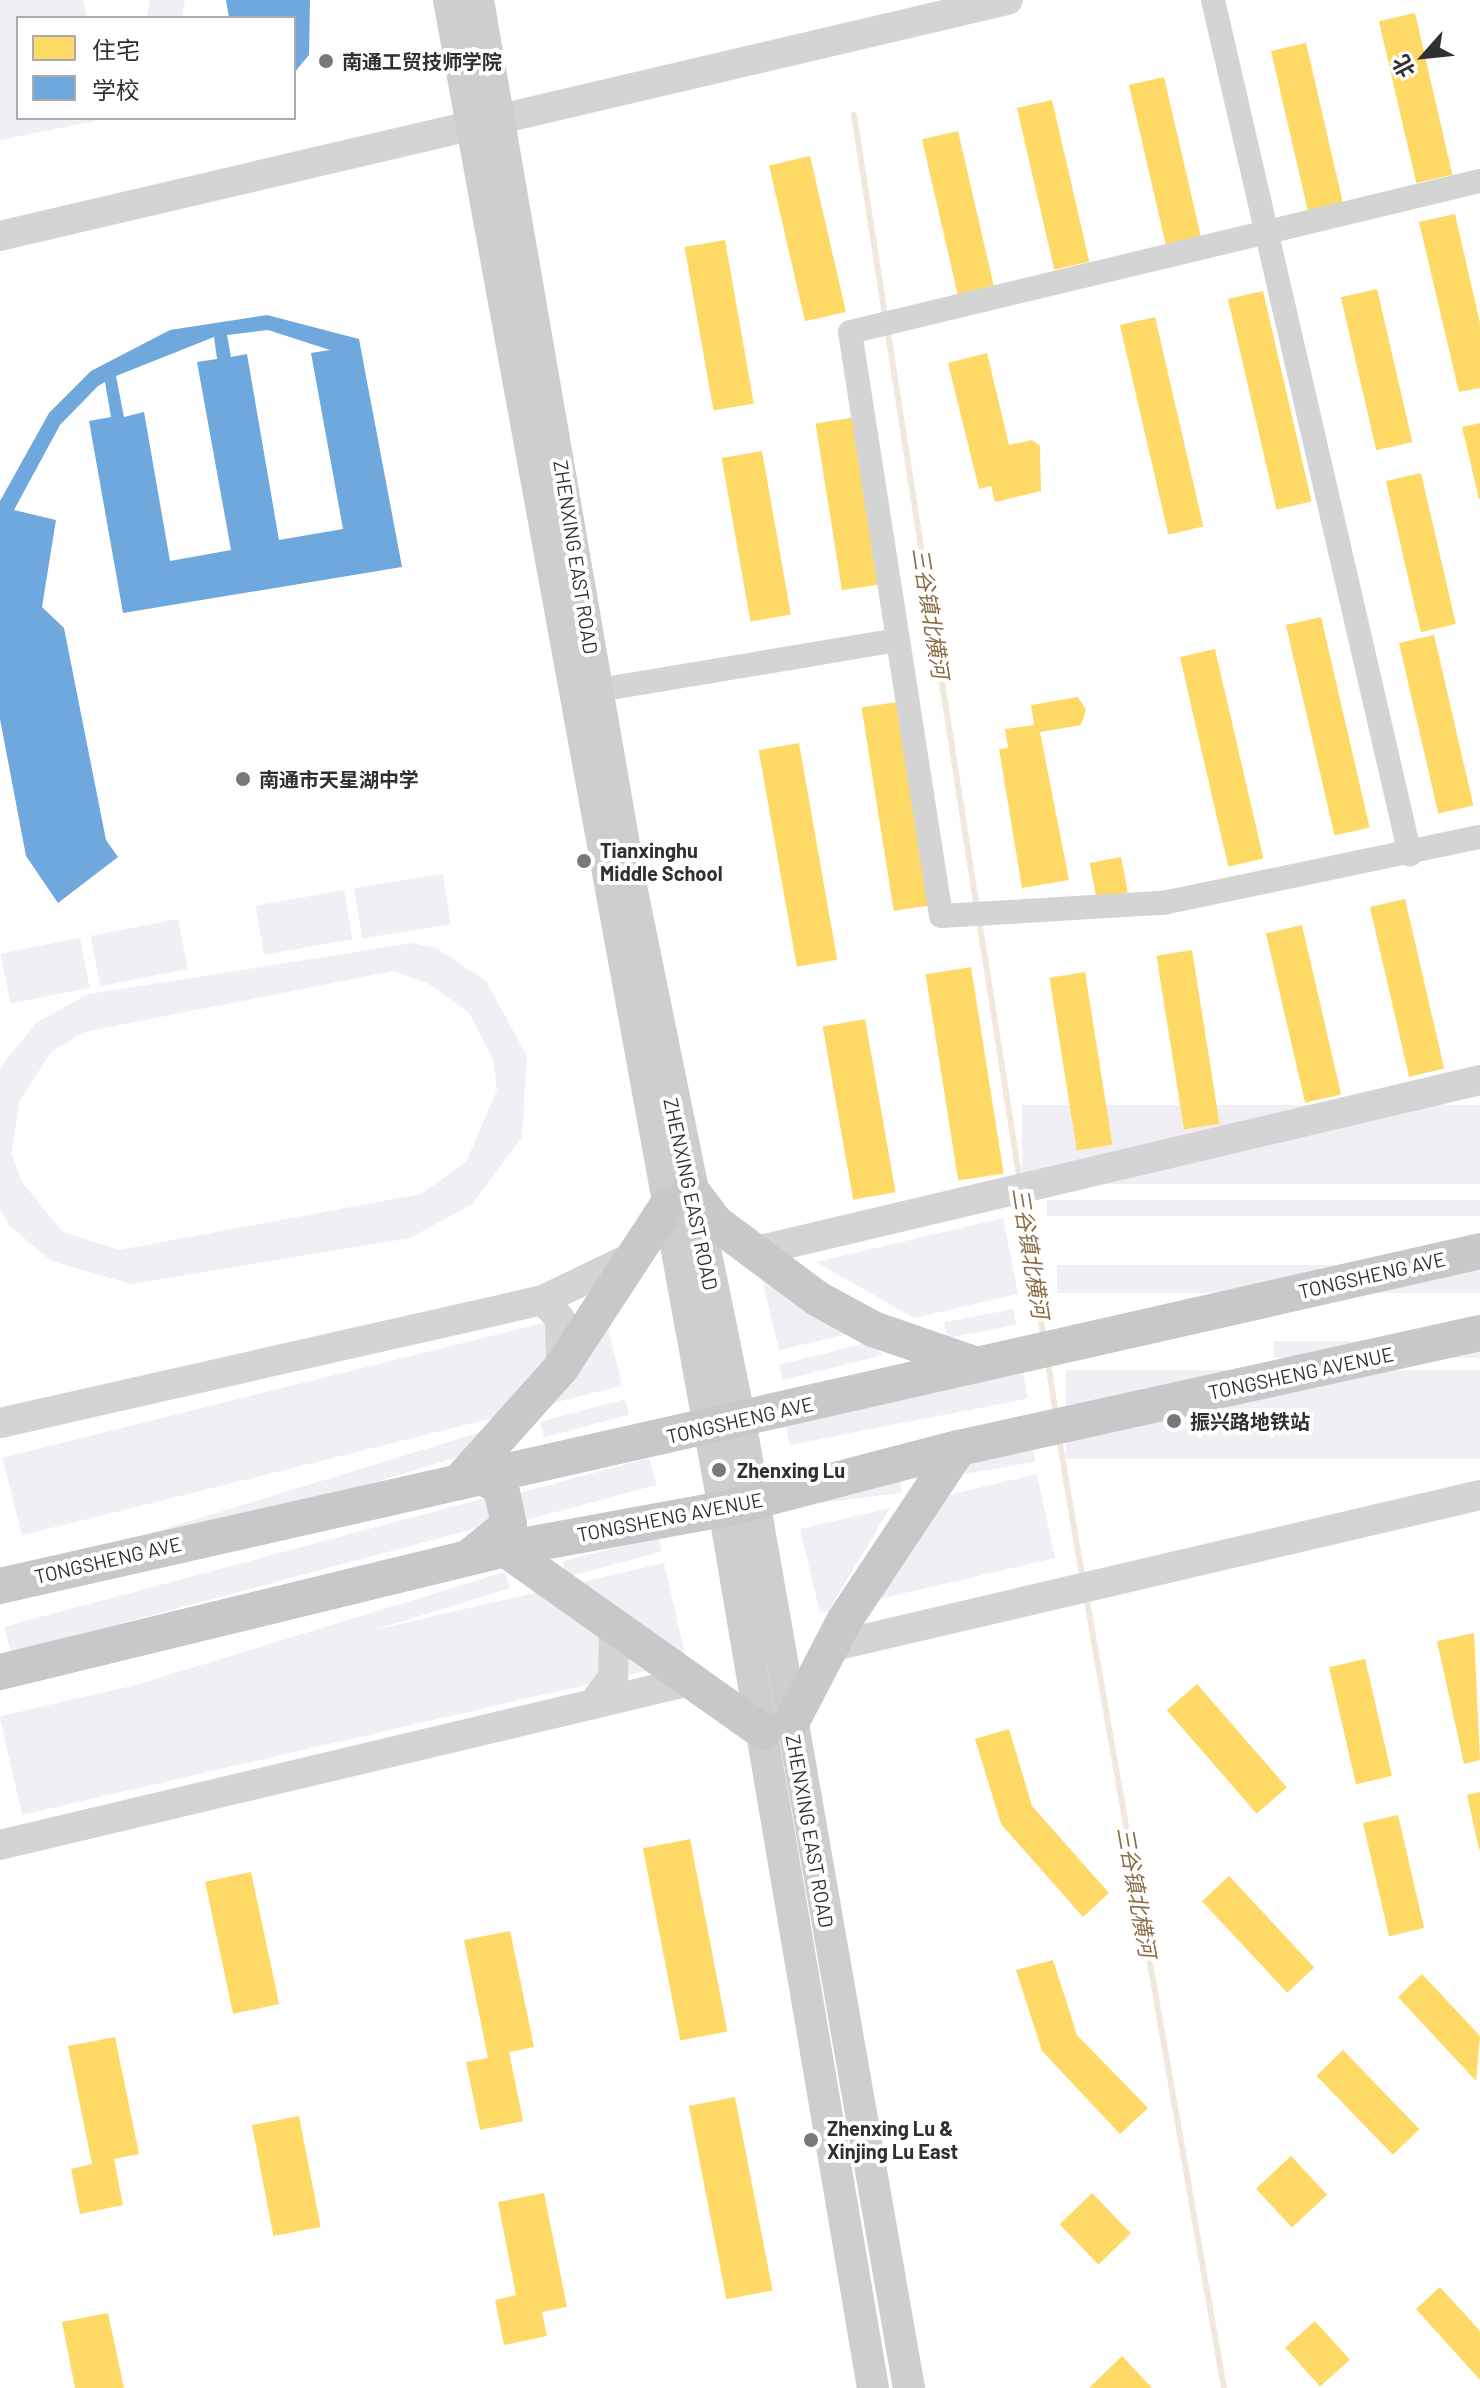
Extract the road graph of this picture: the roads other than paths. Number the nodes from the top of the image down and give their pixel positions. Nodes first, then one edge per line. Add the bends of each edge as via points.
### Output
1 (449, 0) edge
2 (478, 0) edge
3 (1008, 0) edge
4 (1213, 0) edge
5 (484, 126) junction
6 (1480, 181) edge
7 (1264, 232) junction
8 (0, 236) edge
9 (898, 640) junction
10 (586, 693) junction
11 (1480, 837) edge
12 (1410, 855) junction
13 (1480, 1080) edge
14 (678, 1198) junction
15 (1480, 1251) edge
16 (642, 1252) junction
17 (752, 1252) junction
18 (543, 1300) junction
19 (1480, 1333) edge
20 (979, 1365) junction
21 (561, 1368) junction
22 (0, 1423) edge
23 (724, 1424) junction
24 (959, 1448) junction
25 (470, 1479) junction
26 (1480, 1495) edge
27 (738, 1506) junction
28 (505, 1549) junction
29 (465, 1558) junction
30 (0, 1586) edge
31 (614, 1632) junction
32 (830, 1647) junction
33 (0, 1672) edge
34 (686, 1682) junction
35 (593, 1704) junction
36 (777, 1728) junction
37 (0, 1845) edge
38 (873, 2388) edge
39 (909, 2388) edge

1 - 5 main road, ZHENXING EAST ROAD
2 - 5 main road, ZHENXING EAST ROAD
3 - 5 street
4 - 7 street
5 - 8 street
5 - 10 main road, ZHENXING EAST ROAD
6 - 7 street
7 - 9 street via 850,332
7 - 12 street
9 - 10 street
9 - 12 street via 941,916 1163,903 1332,863
10 - 14 main road, ZHENXING EAST ROAD
11 - 12 street
13 - 17 street
14 - 16 main road
14 - 17 main road
14 - 23 main road, ZHENXING EAST ROAD
15 - 20 main road, TONGSHENG AVE
16 - 18 street
16 - 21 main road
17 - 20 main road via 873,1329
18 - 21 street via 560,1319
18 - 22 street
19 - 24 main road, TONGSHENG AVENUE
20 - 23 main road, TONGSHENG AVE
21 - 25 main road
23 - 25 main road, TONGSHENG AVE
23 - 27 main road, ZHENXING EAST ROAD
24 - 27 main road, TONGSHENG AVENUE
24 - 32 main road
25 - 29 main road via 501,1486 509,1525
25 - 30 main road, TONGSHENG AVE
26 - 32 street
27 - 28 main road, TONGSHENG AVENUE
27 - 36 main road, ZHENXING EAST ROAD
28 - 29 main road, TONGSHENG AVENUE
28 - 31 main road
29 - 33 main road, TONGSHENG AVENUE
31 - 34 main road
31 - 35 street via 613,1677
32 - 36 main road
34 - 35 street
34 - 36 main road
35 - 37 street
36 - 38 main road, ZHENXING EAST ROAD
36 - 39 main road, ZHENXING EAST ROAD

